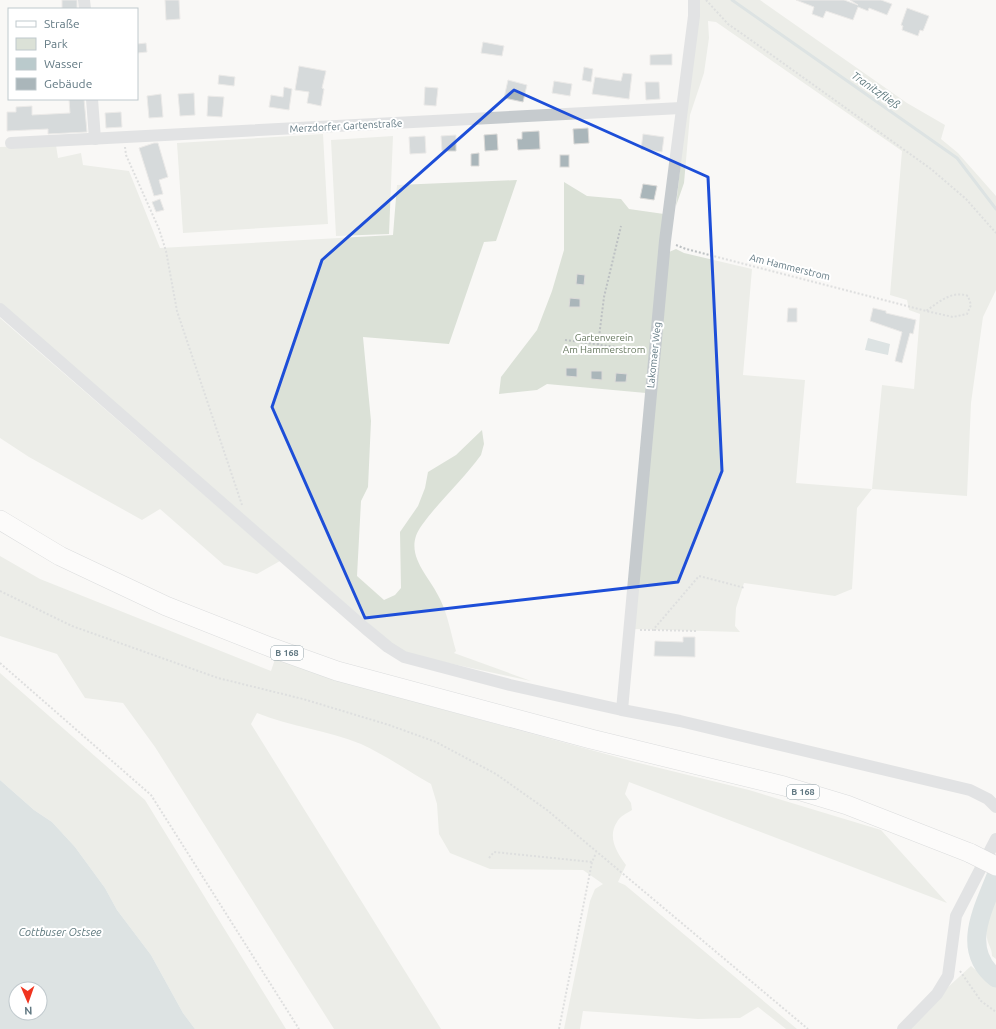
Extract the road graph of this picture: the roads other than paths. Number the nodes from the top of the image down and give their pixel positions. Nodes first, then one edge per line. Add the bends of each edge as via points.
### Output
1 (694, 0) edge
2 (92, 100) edge
3 (681, 108) junction
4 (95, 139) junction
5 (11, 143) dead end
6 (0, 309) edge
7 (0, 520) edge
8 (622, 710) junction
9 (996, 807) edge
10 (996, 839) edge
11 (996, 866) edge
12 (904, 1029) edge

1 - 3 street, Lakomaer Weg
2 - 4 street
3 - 4 street, Merzdorfer Gartenstraße
3 - 8 street, Lakomaer Weg via 654,352
4 - 5 street, Merzdorfer Gartenstraße
6 - 8 street via 388,647 404,656 510,685
7 - 11 main road, B 168, bridge via 60,556 166,606 337,671 591,739 784,786 847,805 970,853
8 - 9 street via 680,721 970,790 988,799
10 - 12 street via 956,916 948,976 937,994

